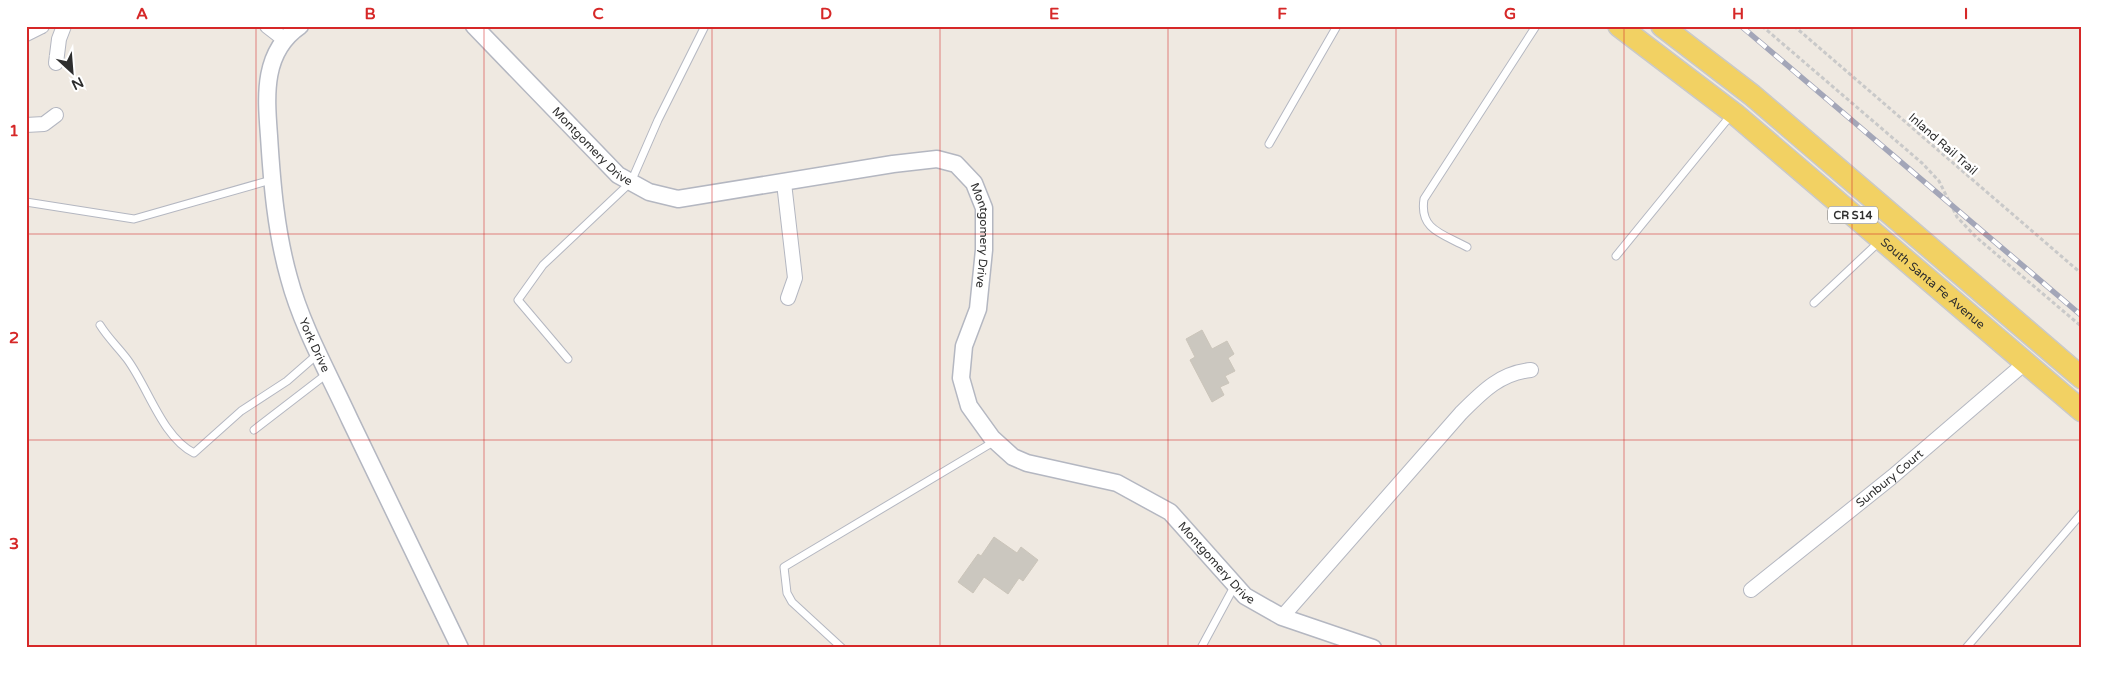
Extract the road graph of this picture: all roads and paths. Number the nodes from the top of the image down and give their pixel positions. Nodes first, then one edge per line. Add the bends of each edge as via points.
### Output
1 (42, 26) edge
2 (64, 26) edge
3 (267, 26) edge
4 (300, 26) edge
5 (474, 26) edge
6 (705, 26) edge
7 (1337, 26) edge
8 (1536, 26) edge
9 (1619, 26) edge
10 (1662, 26) edge
11 (1762, 26) edge
12 (1794, 26) edge
13 (26, 34) edge
14 (285, 40) junction
15 (56, 63) dead end
16 (1733, 113) junction
17 (56, 115) dead end
18 (26, 125) edge
19 (1268, 144) dead end
20 (271, 180) junction
21 (631, 182) junction
22 (784, 183) junction
23 (26, 202) edge
24 (1882, 239) junction
25 (1467, 247) dead end
26 (1616, 256) dead end
27 (2082, 274) edge
28 (788, 298) dead end
29 (1814, 303) dead end
30 (100, 325) dead end
31 (2082, 326) edge
32 (319, 353) junction
33 (568, 359) dead end
34 (2024, 363) junction
35 (1530, 370) dead end
36 (328, 373) junction
37 (2082, 378) edge
38 (2082, 411) edge
39 (254, 430) dead end
40 (996, 441) junction
41 (2082, 513) edge
42 (1235, 584) junction
43 (1751, 590) dead end
44 (1282, 617) junction
45 (460, 648) edge
46 (842, 648) edge
47 (1201, 648) edge
48 (1373, 648) edge
49 (1966, 648) edge

1 - 13 street
2 - 15 street
3 - 14 street
4 - 14 street, York Drive
5 - 21 street, Montgomery Drive via 618,175
6 - 21 lane
7 - 19 lane
8 - 25 lane via 1424,199 1424,219 1431,227
9 - 16 main road, South Santa Fe Avenue / CR S14
10 - 37 main road, South Santa Fe Avenue / CR S14 via 1752,95
11 - 31 path via 1922,163 1939,180 1957,217 1976,237
12 - 27 path, Inland Rail Trail
14 - 20 street, York Drive via 268,75 266,90
16 - 24 main road, South Santa Fe Avenue / CR S14
16 - 26 lane
17 - 18 street via 44,124
20 - 23 lane via 134,219
20 - 32 street, York Drive via 289,279
21 - 22 street, Montgomery Drive via 649,192 678,199
21 - 33 lane via 543,265 518,300
22 - 28 street via 795,278
22 - 40 street, Montgomery Drive via 937,159 956,164 974,183 984,208 984,250 978,309 964,346 961,378 969,406
24 - 29 lane
24 - 34 main road, South Santa Fe Avenue / CR S14
30 - 32 lane via 127,359 171,434 180,445 194,453 241,411 286,381
32 - 36 street, York Drive
34 - 38 main road, South Santa Fe Avenue / CR S14
34 - 43 street, Sunbury Court via 1892,477
35 - 44 street via 1515,371 1487,387
36 - 39 lane
36 - 45 street, York Drive
40 - 42 street, Montgomery Drive via 1013,457 1027,463 1117,483 1170,512
40 - 46 lane via 784,567 787,593 792,602
41 - 49 lane
42 - 44 street, Montgomery Drive via 1246,596
42 - 47 lane
44 - 48 street, Montgomery Drive

